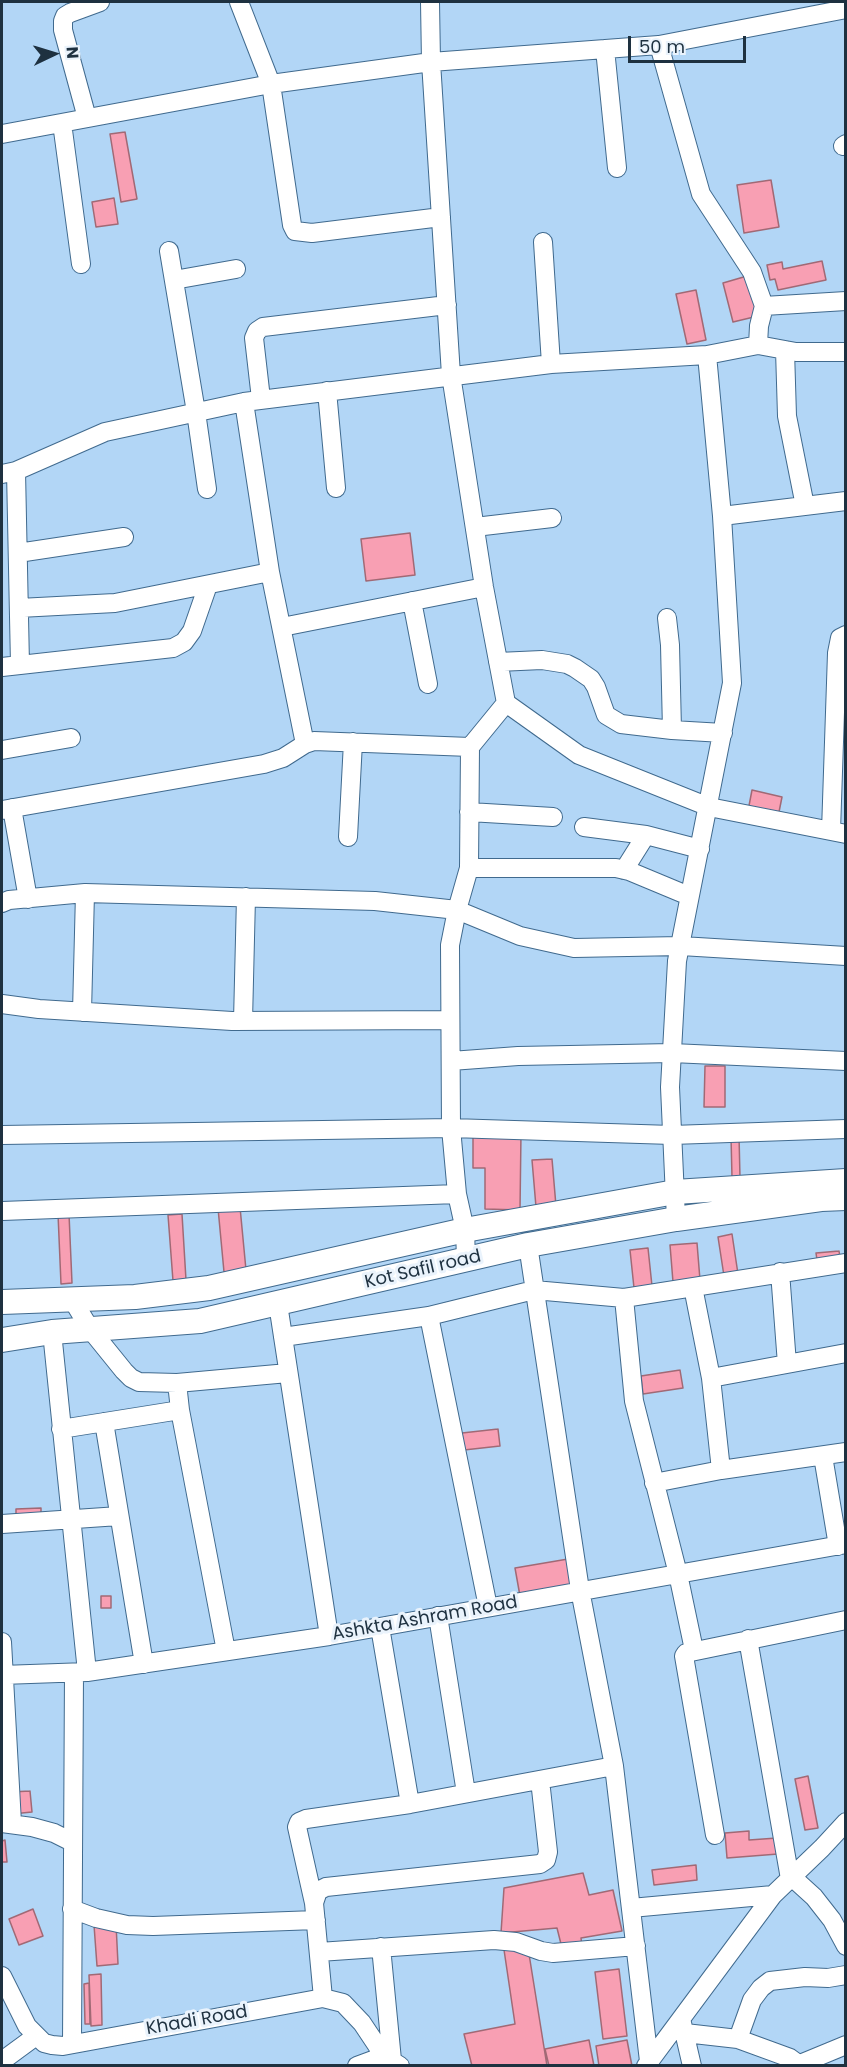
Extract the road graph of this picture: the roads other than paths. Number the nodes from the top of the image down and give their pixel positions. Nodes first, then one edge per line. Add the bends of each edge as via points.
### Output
1 (100, 2) edge
2 (239, 2) edge
3 (430, 2) edge
4 (836, 8) edge
5 (658, 45) junction
6 (605, 49) junction
7 (431, 62) junction
8 (271, 84) junction
9 (87, 118) junction
10 (62, 123) junction
11 (2, 135) edge
12 (617, 168) dead end
13 (441, 217) junction
14 (543, 242) dead end
15 (169, 251) dead end
16 (81, 264) dead end
17 (236, 269) dead end
18 (174, 280) junction
19 (846, 301) edge
20 (447, 305) junction
21 (764, 306) junction
22 (758, 345) junction
23 (785, 350) junction
24 (846, 352) edge
25 (708, 356) junction
26 (551, 364) junction
27 (451, 375) junction
28 (327, 391) junction
29 (252, 400) junction
30 (196, 412) junction
31 (9, 472) edge
32 (336, 488) dead end
33 (207, 489) dead end
34 (846, 501) edge
35 (805, 506) junction
36 (722, 516) junction
37 (552, 518) dead end
38 (475, 527) junction
39 (124, 537) dead end
40 (18, 553) junction
41 (270, 572) junction
42 (208, 585) junction
43 (484, 587) junction
44 (412, 601) junction
45 (19, 608) junction
46 (667, 618) dead end
47 (282, 627) junction
48 (846, 634) edge
49 (498, 662) junction
50 (20, 664) junction
51 (2, 667) edge
52 (428, 684) dead end
53 (506, 703) junction
54 (672, 730) junction
55 (723, 733) junction
56 (71, 738) dead end
57 (353, 742) junction
58 (305, 744) junction
59 (470, 747) junction
60 (2, 750) edge
61 (709, 807) junction
62 (7, 809) edge
63 (469, 812) junction
64 (553, 817) dead end
65 (584, 828) dead end
66 (838, 832) edge
67 (646, 835) junction
68 (348, 837) dead end
69 (700, 849) junction
70 (469, 868) junction
71 (624, 870) junction
72 (85, 893) junction
73 (689, 896) junction
74 (246, 897) junction
75 (27, 899) junction
76 (2, 903) edge
77 (457, 910) junction
78 (681, 946) junction
79 (846, 956) edge
80 (2, 1004) edge
81 (82, 1012) junction
82 (450, 1020) junction
83 (243, 1021) junction
84 (672, 1053) junction
85 (451, 1061) junction
86 (846, 1061) edge
87 (451, 1128) junction
88 (846, 1129) edge
89 (2, 1135) edge
90 (672, 1135) junction
91 (846, 1180) edge
92 (675, 1192) junction
93 (457, 1194) junction
94 (846, 1198) edge
95 (2, 1211) edge
96 (676, 1219) junction
97 (465, 1230) junction
98 (528, 1245) junction
99 (466, 1259) junction
100 (845, 1264) edge
101 (780, 1272) junction
102 (693, 1287) junction
103 (534, 1290) junction
104 (624, 1298) junction
105 (72, 1299) junction
106 (2, 1302) edge
107 (278, 1304) junction
108 (429, 1316) junction
109 (90, 1329) junction
110 (52, 1332) junction
111 (283, 1337) junction
112 (2, 1340) edge
113 (846, 1353) edge
114 (786, 1364) junction
115 (288, 1373) junction
116 (711, 1378) junction
117 (177, 1383) junction
118 (180, 1410) junction
119 (104, 1422) junction
120 (61, 1428) junction
121 (846, 1452) edge
122 (823, 1456) junction
123 (721, 1470) junction
124 (654, 1483) junction
125 (119, 1516) junction
126 (71, 1520) junction
127 (2, 1524) edge
128 (842, 1545) edge
129 (678, 1574) junction
130 (580, 1590) junction
131 (488, 1607) junction
132 (438, 1616) junction
133 (846, 1620) edge
134 (380, 1627) junction
135 (329, 1636) junction
136 (748, 1640) junction
137 (2, 1642) edge
138 (694, 1650) junction
139 (226, 1651) junction
140 (144, 1664) junction
141 (80, 1672) junction
142 (3, 1675) edge
143 (614, 1766) junction
144 (540, 1780) junction
145 (466, 1793) junction
146 (410, 1803) junction
147 (7, 1823) edge
148 (843, 1828) edge
149 (715, 1835) dead end
150 (72, 1842) junction
151 (791, 1878) junction
152 (773, 1895) junction
153 (631, 1908) junction
154 (72, 1909) junction
155 (315, 1911) junction
156 (636, 1946) junction
157 (846, 1946) edge
158 (381, 1947) junction
159 (319, 1952) junction
160 (846, 1975) edge
161 (2, 1976) edge
162 (323, 1998) junction
163 (683, 2025) junction
164 (36, 2036) junction
165 (738, 2039) junction
166 (72, 2044) junction
167 (846, 2045) edge
168 (392, 2060) edge
169 (2, 2061) edge
170 (647, 2063) edge
171 (800, 2065) edge
172 (357, 2066) edge
173 (692, 2066) edge

1 - 9 street via 70,12 63,21
2 - 8 street
3 - 7 street
4 - 5 street
5 - 6 street
5 - 21 street via 701,194 752,272
6 - 7 street
6 - 12 street
7 - 8 street
7 - 13 street
8 - 9 street
8 - 13 street via 295,231 312,233
9 - 10 street
10 - 11 street
10 - 16 street
13 - 20 street
14 - 26 street
15 - 18 street
17 - 18 street
18 - 30 street
19 - 21 street
20 - 27 street
20 - 29 street via 263,327 254,338
21 - 22 street
22 - 23 street
22 - 25 street
23 - 24 street
23 - 35 street via 787,416
25 - 26 street
25 - 36 street
26 - 27 street
27 - 28 street
27 - 38 street
28 - 29 street
28 - 32 street
29 - 30 street
29 - 41 street
30 - 31 street via 105,432
30 - 33 street
31 - 40 street
34 - 35 street
35 - 36 street
36 - 55 street via 732,683
37 - 38 street
38 - 43 street
39 - 40 street
40 - 45 street
41 - 42 street
41 - 47 street
42 - 45 street via 107,604
42 - 50 street via 192,631 173,648
43 - 44 street
43 - 49 street
44 - 47 street
44 - 52 street
45 - 50 street
46 - 54 street
47 - 58 street
48 - 66 street via 840,638 837,653
49 - 53 street
49 - 54 street via 542,660 567,664 591,679 606,715 612,720
50 - 51 street
53 - 59 street
53 - 61 street via 579,755
54 - 55 street
55 - 61 street
56 - 60 street
57 - 58 street
57 - 59 street
57 - 68 street
58 - 62 street via 276,762
59 - 63 street
61 - 66 street
61 - 69 street
62 - 75 street
63 - 64 street
63 - 70 street
65 - 67 street
67 - 69 street
67 - 71 street
69 - 73 street
70 - 71 street
70 - 77 street
71 - 73 street
72 - 74 street
72 - 75 street
72 - 81 street
73 - 78 street
74 - 77 street via 375,901
74 - 83 street
75 - 76 street
77 - 78 street via 520,936 574,948
77 - 82 street via 450,945
78 - 79 street
78 - 84 street
80 - 81 street
81 - 83 street
82 - 83 street
82 - 85 street
84 - 85 street
84 - 86 street
84 - 90 street
85 - 87 street
87 - 89 street
87 - 90 street
87 - 93 street
88 - 90 street
90 - 92 street
91 - 92 main road, Kot Safil road
92 - 96 street
92 - 97 main road, Kot Safil road
93 - 95 street
93 - 97 street
94 - 96 main road, Kot Safil road
96 - 98 main road, Kot Safil road
97 - 99 street
97 - 105 main road, Kot Safil road via 209,1288
98 - 99 main road, Kot Safil road
98 - 103 street
99 - 107 main road, Kot Safil road
100 - 101 street
101 - 102 street
101 - 114 street
102 - 104 street
102 - 116 street
103 - 104 street
103 - 108 street
103 - 130 street
104 - 124 street via 632,1387
105 - 106 main road, Kot Safil road
105 - 109 street
107 - 109 main road, Kot Safil road via 200,1321
107 - 111 street
108 - 111 street
108 - 131 street
109 - 110 main road, Kot Safil road
109 - 117 street via 131,1378 139,1382
110 - 112 main road, Kot Safil road
110 - 120 street
111 - 115 street
113 - 114 street
114 - 116 street
115 - 117 street
115 - 135 street
116 - 123 street
117 - 118 street
118 - 119 street
118 - 139 street
119 - 120 street
119 - 125 street
120 - 126 street
121 - 122 street
122 - 123 street
122 - 128 street
123 - 124 street
124 - 129 street
125 - 126 street
125 - 140 street
126 - 127 street
126 - 141 street
128 - 129 street, Ashkta Ashram Road
129 - 130 street, Ashkta Ashram Road
129 - 138 street
130 - 131 street, Ashkta Ashram Road
130 - 143 street
131 - 132 street, Ashkta Ashram Road
132 - 134 street, Ashkta Ashram Road
132 - 145 street
133 - 136 street
134 - 135 street, Ashkta Ashram Road
134 - 146 street
135 - 139 street, Ashkta Ashram Road
136 - 138 street
136 - 151 street
137 - 142 street
138 - 149 street via 684,1656
139 - 140 street, Ashkta Ashram Road
140 - 141 street, Ashkta Ashram Road
141 - 142 street, Ashkta Ashram Road
141 - 150 street
142 - 147 street
143 - 144 street
143 - 153 street
144 - 145 street
144 - 155 street via 548,1852 540,1864 326,1887 318,1891
145 - 146 street
146 - 155 street via 299,1822
147 - 150 street via 54,1833
148 - 151 street
150 - 154 street
151 - 152 street
151 - 157 street via 820,1905
152 - 153 street
152 - 163 street
153 - 156 street
154 - 155 street via 96,1918 153,1926
154 - 166 street
155 - 159 street
156 - 158 street via 553,1953 494,1940
156 - 170 street
158 - 159 street
158 - 168 street
159 - 162 street
160 - 165 street via 770,1981 752,2000
161 - 164 street
162 - 166 street, Khadi Road
162 - 168 street via 343,2003
163 - 165 street
163 - 170 street
163 - 173 street
164 - 166 street, Khadi Road via 52,2045
164 - 169 street
165 - 171 street
167 - 171 street
168 - 172 street

